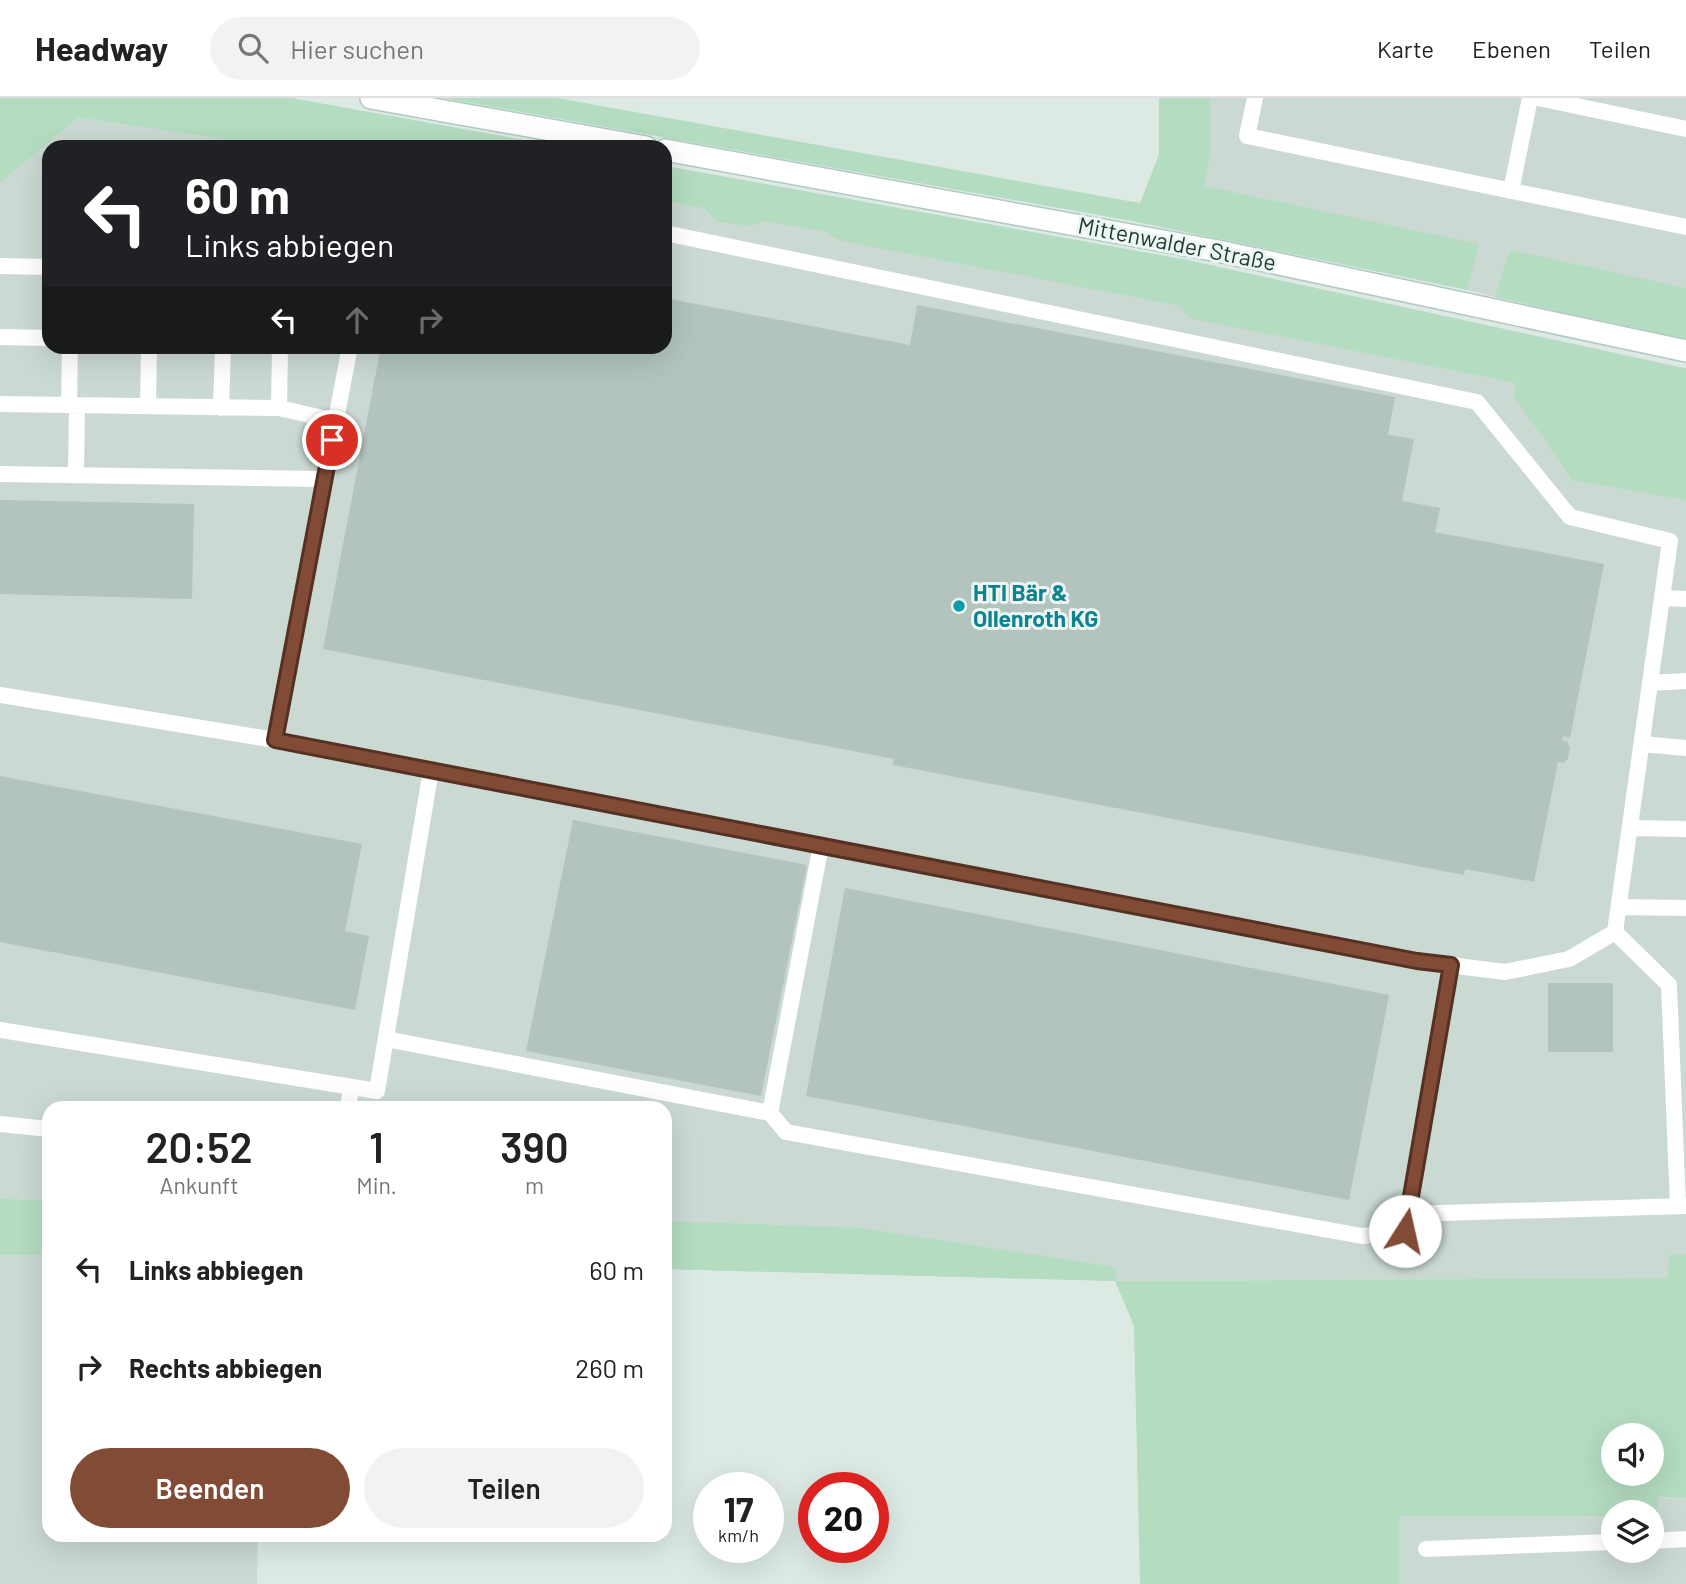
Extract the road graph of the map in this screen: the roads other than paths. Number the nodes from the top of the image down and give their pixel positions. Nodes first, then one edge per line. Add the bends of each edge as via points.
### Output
1 (372, 98) edge
2 (1255, 98) edge
3 (1530, 98) edge
4 (1538, 98) edge
5 (1686, 129) edge
6 (607, 140) edge
7 (672, 151) edge
8 (1511, 191) junction
9 (1686, 227) edge
10 (672, 234) edge
11 (0, 266) edge
12 (42, 267) edge
13 (0, 337) edge
14 (42, 338) edge
15 (1686, 352) edge
16 (71, 354) edge
17 (149, 354) edge
18 (223, 354) edge
19 (280, 354) edge
20 (349, 354) edge
21 (0, 404) edge
22 (73, 405) junction
23 (148, 407) junction
24 (221, 408) junction
25 (279, 408) junction
26 (336, 421) junction
27 (0, 474) edge
28 (76, 475) junction
29 (324, 479) junction
30 (1662, 598) junction
31 (1686, 599) edge
32 (1686, 681) edge
33 (1650, 683) junction
34 (0, 695) edge
35 (275, 740) junction
36 (1642, 744) junction
37 (1686, 748) edge
38 (431, 770) junction
39 (1630, 828) junction
40 (1686, 829) edge
41 (821, 845) junction
42 (1619, 907) junction
43 (1686, 908) edge
44 (1615, 932) junction
45 (1451, 965) junction
46 (1669, 985) junction
47 (1686, 985) edge
48 (0, 1030) edge
49 (386, 1039) junction
50 (351, 1088) junction
51 (349, 1101) edge
52 (770, 1113) junction
53 (0, 1124) edge
54 (42, 1128) edge
55 (1682, 1206) edge
56 (1408, 1214) junction
57 (1686, 1539) edge
58 (1664, 1540) edge
59 (1601, 1542) edge
60 (1426, 1549) dead end

1 - 6 street
2 - 8 lane via 1247,136
3 - 8 lane
4 - 5 lane
7 - 15 street, Mittenwalder Straße via 1218,251
8 - 9 lane
10 - 30 lane via 1477,402 1570,517 1670,541
11 - 12 lane
13 - 14 lane
16 - 22 lane
17 - 23 lane
18 - 24 lane
19 - 25 lane
20 - 26 lane
21 - 22 lane
22 - 23 lane
22 - 28 lane
23 - 24 lane
24 - 25 lane
25 - 26 lane
26 - 29 lane
27 - 28 lane
28 - 29 lane
29 - 35 lane
30 - 31 lane
30 - 33 lane
32 - 33 lane
33 - 36 lane
34 - 35 lane
35 - 38 lane
36 - 37 lane
36 - 39 lane
38 - 41 lane
38 - 49 lane
39 - 40 lane
39 - 42 lane
41 - 45 lane
41 - 52 lane
42 - 43 lane
42 - 44 lane
44 - 45 lane via 1556,962 1505,972
44 - 46 lane
45 - 56 lane
46 - 47 lane
46 - 55 lane
48 - 50 lane
49 - 50 lane via 377,1091
49 - 52 lane
50 - 51 lane
52 - 56 lane via 786,1132 1362,1236 1405,1231
53 - 54 lane
55 - 56 lane
57 - 58 lane
59 - 60 lane

